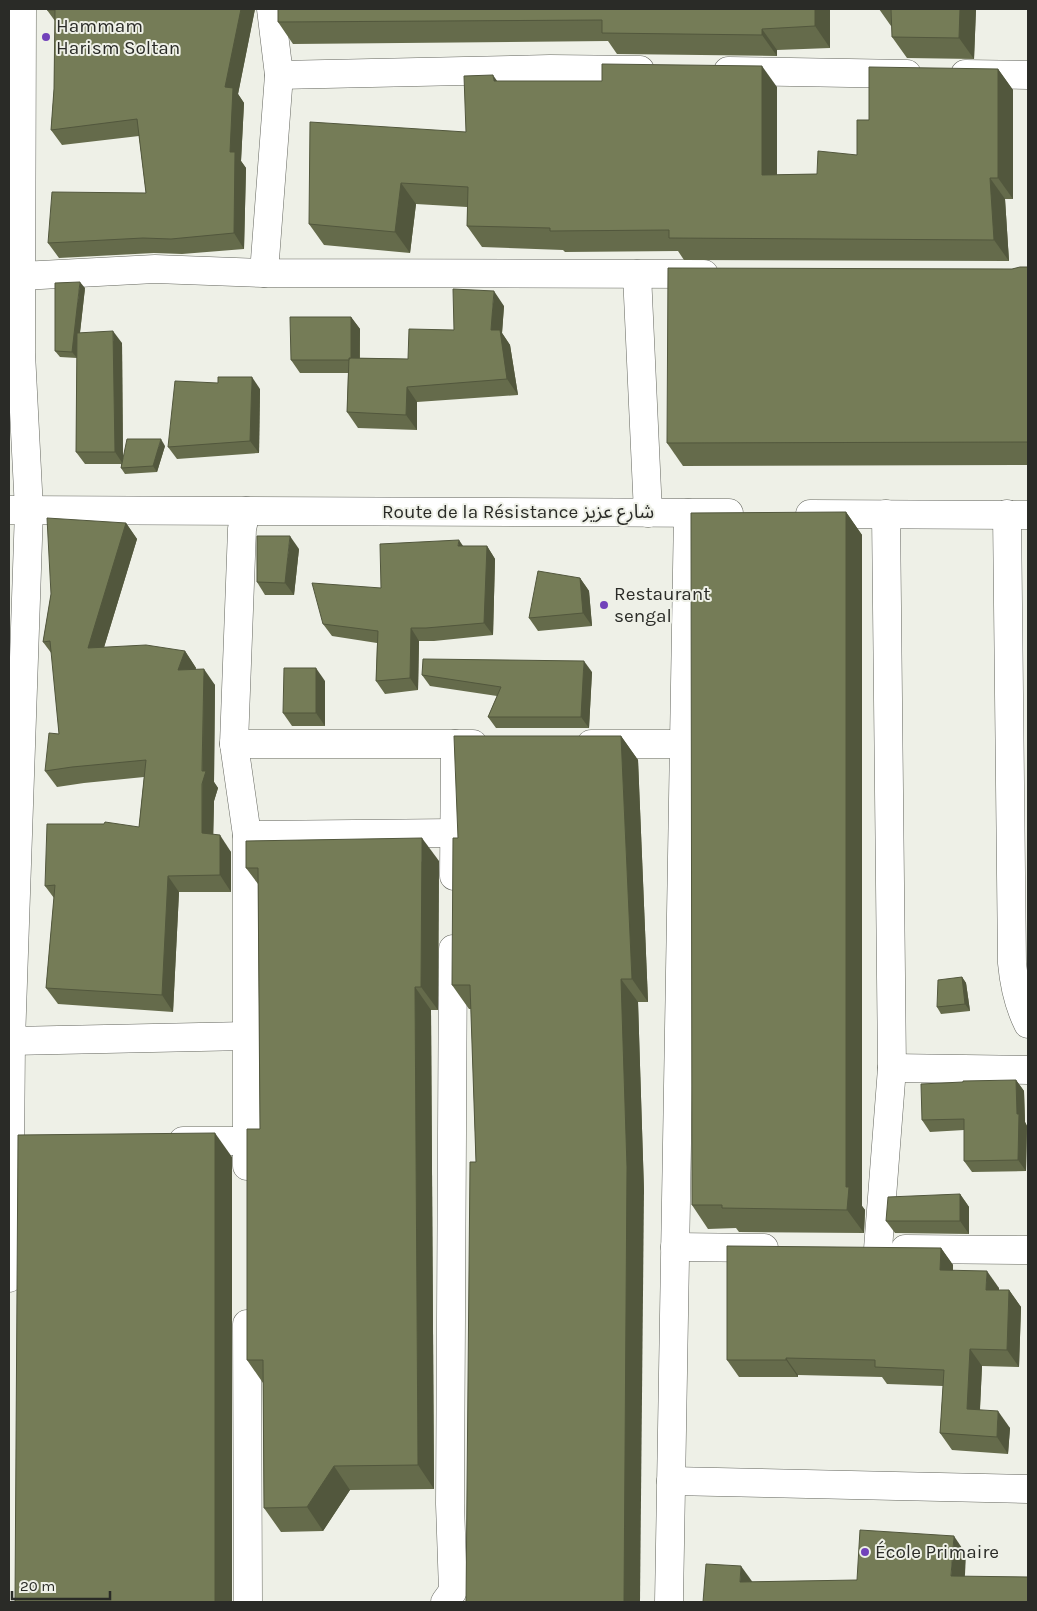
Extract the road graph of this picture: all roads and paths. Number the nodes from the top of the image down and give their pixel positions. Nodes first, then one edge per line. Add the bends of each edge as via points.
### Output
1 (22, 9) edge
2 (271, 9) edge
3 (660, 71) edge
4 (700, 71) edge
5 (279, 75) junction
6 (1028, 75) edge
7 (264, 273) junction
8 (637, 274) junction
9 (724, 275) edge
10 (21, 276) junction
11 (19, 510) edge
12 (246, 511) junction
13 (648, 513) junction
14 (688, 513) junction
15 (757, 513) edge
16 (787, 514) edge
17 (886, 514) junction
18 (1018, 514) edge
19 (234, 744) junction
20 (455, 744) junction
21 (495, 744) edge
22 (564, 744) edge
23 (684, 744) junction
24 (454, 834) junction
25 (247, 836) junction
26 (1028, 1024) edge
27 (247, 1036) junction
28 (11, 1041) junction
29 (892, 1068) junction
30 (1028, 1070) edge
31 (247, 1141) junction
32 (9, 1142) edge
33 (158, 1142) edge
34 (38, 1143) edge
35 (247, 1191) edge
36 (675, 1247) junction
37 (791, 1248) edge
38 (849, 1249) edge
39 (878, 1249) junction
40 (1028, 1250) edge
41 (9, 1278) edge
42 (247, 1300) edge
43 (671, 1481) junction
44 (1028, 1489) edge
45 (248, 1602) edge
46 (445, 1602) edge
47 (669, 1602) edge

1 - 10 street
2 - 5 street
3 - 5 street via 550,69
4 - 6 street
5 - 7 street
7 - 8 street
7 - 10 street via 155,269
8 - 9 street
8 - 13 street
10 - 11 street
11 - 12 street, Route de la Résistance شارع عزيز
11 - 28 street
12 - 13 street, Route de la Résistance شارع عزيز
12 - 19 street via 242,529
13 - 14 street, Route de la Résistance شارع عزيز
14 - 15 street, Route de la Résistance شارع عزيز
14 - 23 street
16 - 17 street
17 - 18 street
17 - 29 street
18 - 26 street via 1012,963 1014,987
19 - 20 street
19 - 25 street
20 - 21 street
20 - 24 street
22 - 23 street
23 - 36 street
24 - 25 street
24 - 46 street via 450,1504 453,1591
25 - 27 street
27 - 28 street
27 - 31 street
28 - 32 street
29 - 30 street
29 - 39 street
31 - 33 street
31 - 35 street
32 - 34 street
32 - 41 street
36 - 37 street
36 - 43 street
38 - 39 street
39 - 40 street
42 - 45 street
43 - 44 street
43 - 47 street

